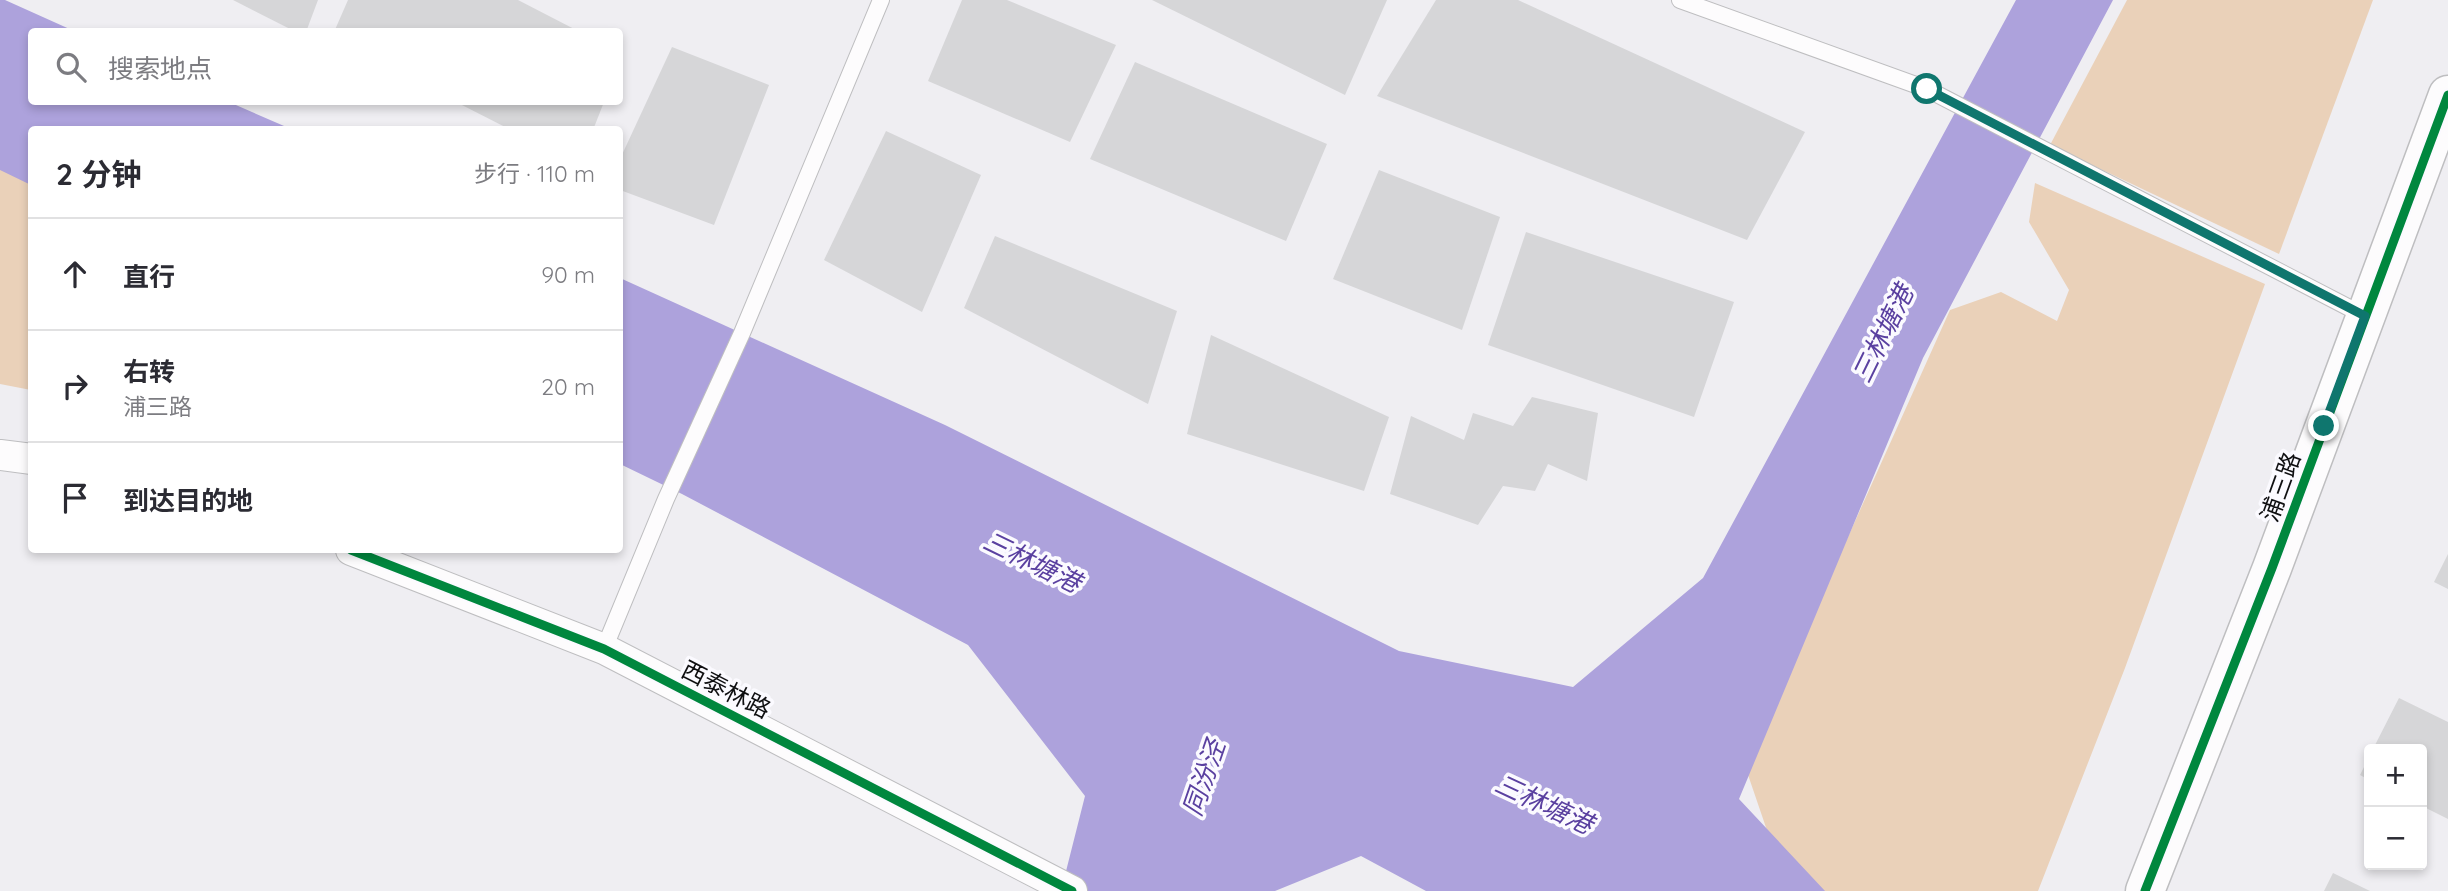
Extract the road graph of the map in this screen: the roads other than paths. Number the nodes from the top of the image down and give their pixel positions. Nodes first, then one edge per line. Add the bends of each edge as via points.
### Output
1 (881, 0) edge
2 (1679, 0) edge
3 (2448, 95) edge
4 (2365, 316) junction
5 (0, 455) edge
6 (28, 458) edge
7 (359, 553) edge
8 (604, 649) junction
9 (1063, 886) edge
10 (2145, 891) edge

1 - 8 lane
2 - 4 lane via 1927,89
3 - 4 street, 浦三路
4 - 10 street, 浦三路
5 - 6 street
7 - 8 street, 西泰林路
8 - 9 street, 西泰林路

